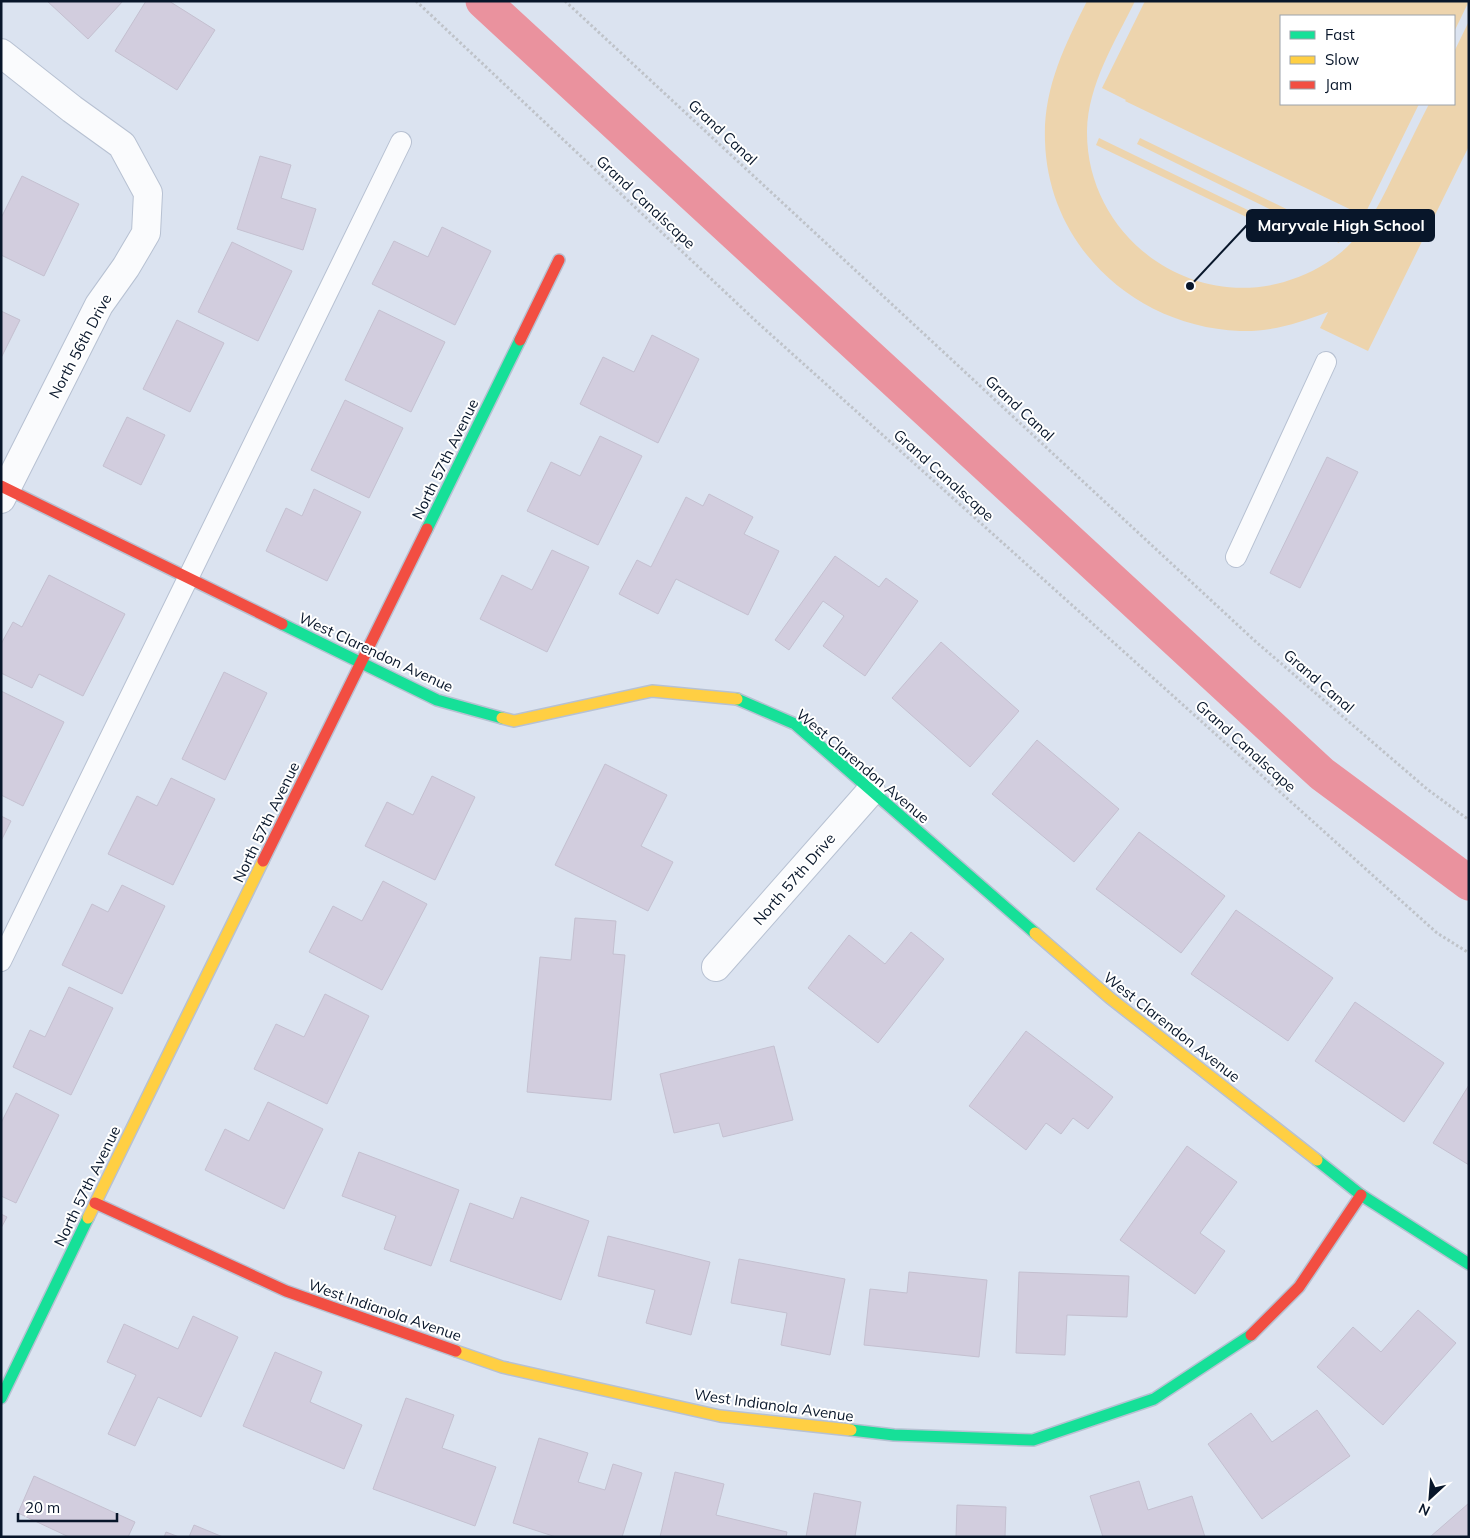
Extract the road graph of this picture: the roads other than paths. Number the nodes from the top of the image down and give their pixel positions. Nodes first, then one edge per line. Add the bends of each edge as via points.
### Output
1 (3, 58) edge
2 (400, 142) dead end
3 (559, 260) dead end
4 (1326, 362) dead end
5 (3, 491) edge
6 (1236, 557) dead end
7 (188, 577) junction
8 (361, 662) junction
9 (871, 791) junction
10 (1, 961) edge
11 (716, 966) dead end
12 (1361, 1195) junction
13 (95, 1202) junction
14 (1469, 1264) edge
15 (1, 1398) edge

1 - 5 street, North 56th Drive via 122,145 148,193 146,233 99,305
2 - 7 lane
3 - 8 street, North 57th Avenue
4 - 6 lane
5 - 7 street, West Clarendon Avenue
7 - 8 street, West Clarendon Avenue
7 - 10 lane
8 - 9 street, West Clarendon Avenue via 437,700 514,721 652,691 740,699 795,724
8 - 13 street, North 57th Avenue
9 - 11 street, North 57th Drive
9 - 12 street, West Clarendon Avenue via 1110,998
12 - 13 street, West Indianola Avenue via 1299,1287 1249,1338 1154,1399 1033,1440 894,1435 720,1416 502,1366 286,1291
12 - 14 street, West Clarendon Avenue
13 - 15 street, North 57th Avenue

